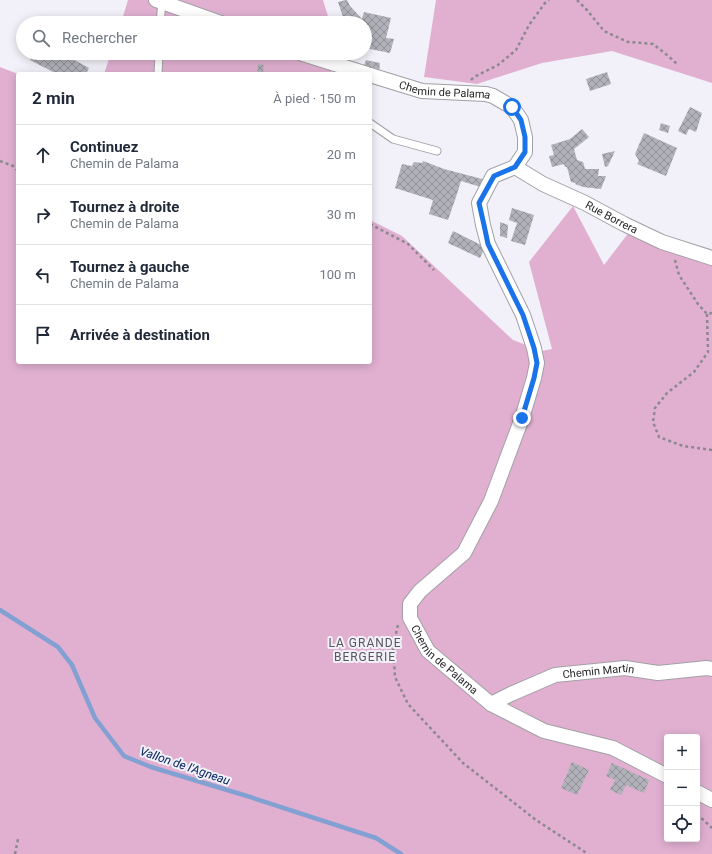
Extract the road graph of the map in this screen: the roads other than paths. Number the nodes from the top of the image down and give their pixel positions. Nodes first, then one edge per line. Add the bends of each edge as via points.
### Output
1 (159, 1) edge
2 (160, 16) edge
3 (201, 16) edge
4 (159, 60) edge
5 (322, 60) edge
6 (158, 72) edge
7 (361, 72) edge
8 (372, 76) edge
9 (372, 124) edge
10 (437, 151) dead end
11 (515, 167) junction
12 (712, 258) edge
13 (712, 669) edge
14 (491, 704) junction
15 (664, 774) edge
16 (700, 794) edge
17 (712, 800) edge

1 - 2 lane
1 - 3 street
4 - 6 lane
5 - 7 street
8 - 11 street, Chemin de Palama via 422,91 486,94 512,107 521,120 525,137 525,152
9 - 10 lane via 393,139
11 - 12 street, Rue Borrera via 543,184 662,242
11 - 14 street, Chemin de Palama via 494,176 479,203 488,244 523,315 534,348 537,363 534,378 491,501 464,553 420,591 410,604 410,618 428,651
13 - 14 street, Chemin Martin via 658,673 625,668 555,675
14 - 15 street, Chemin de Palama via 544,731 613,748
16 - 17 street

